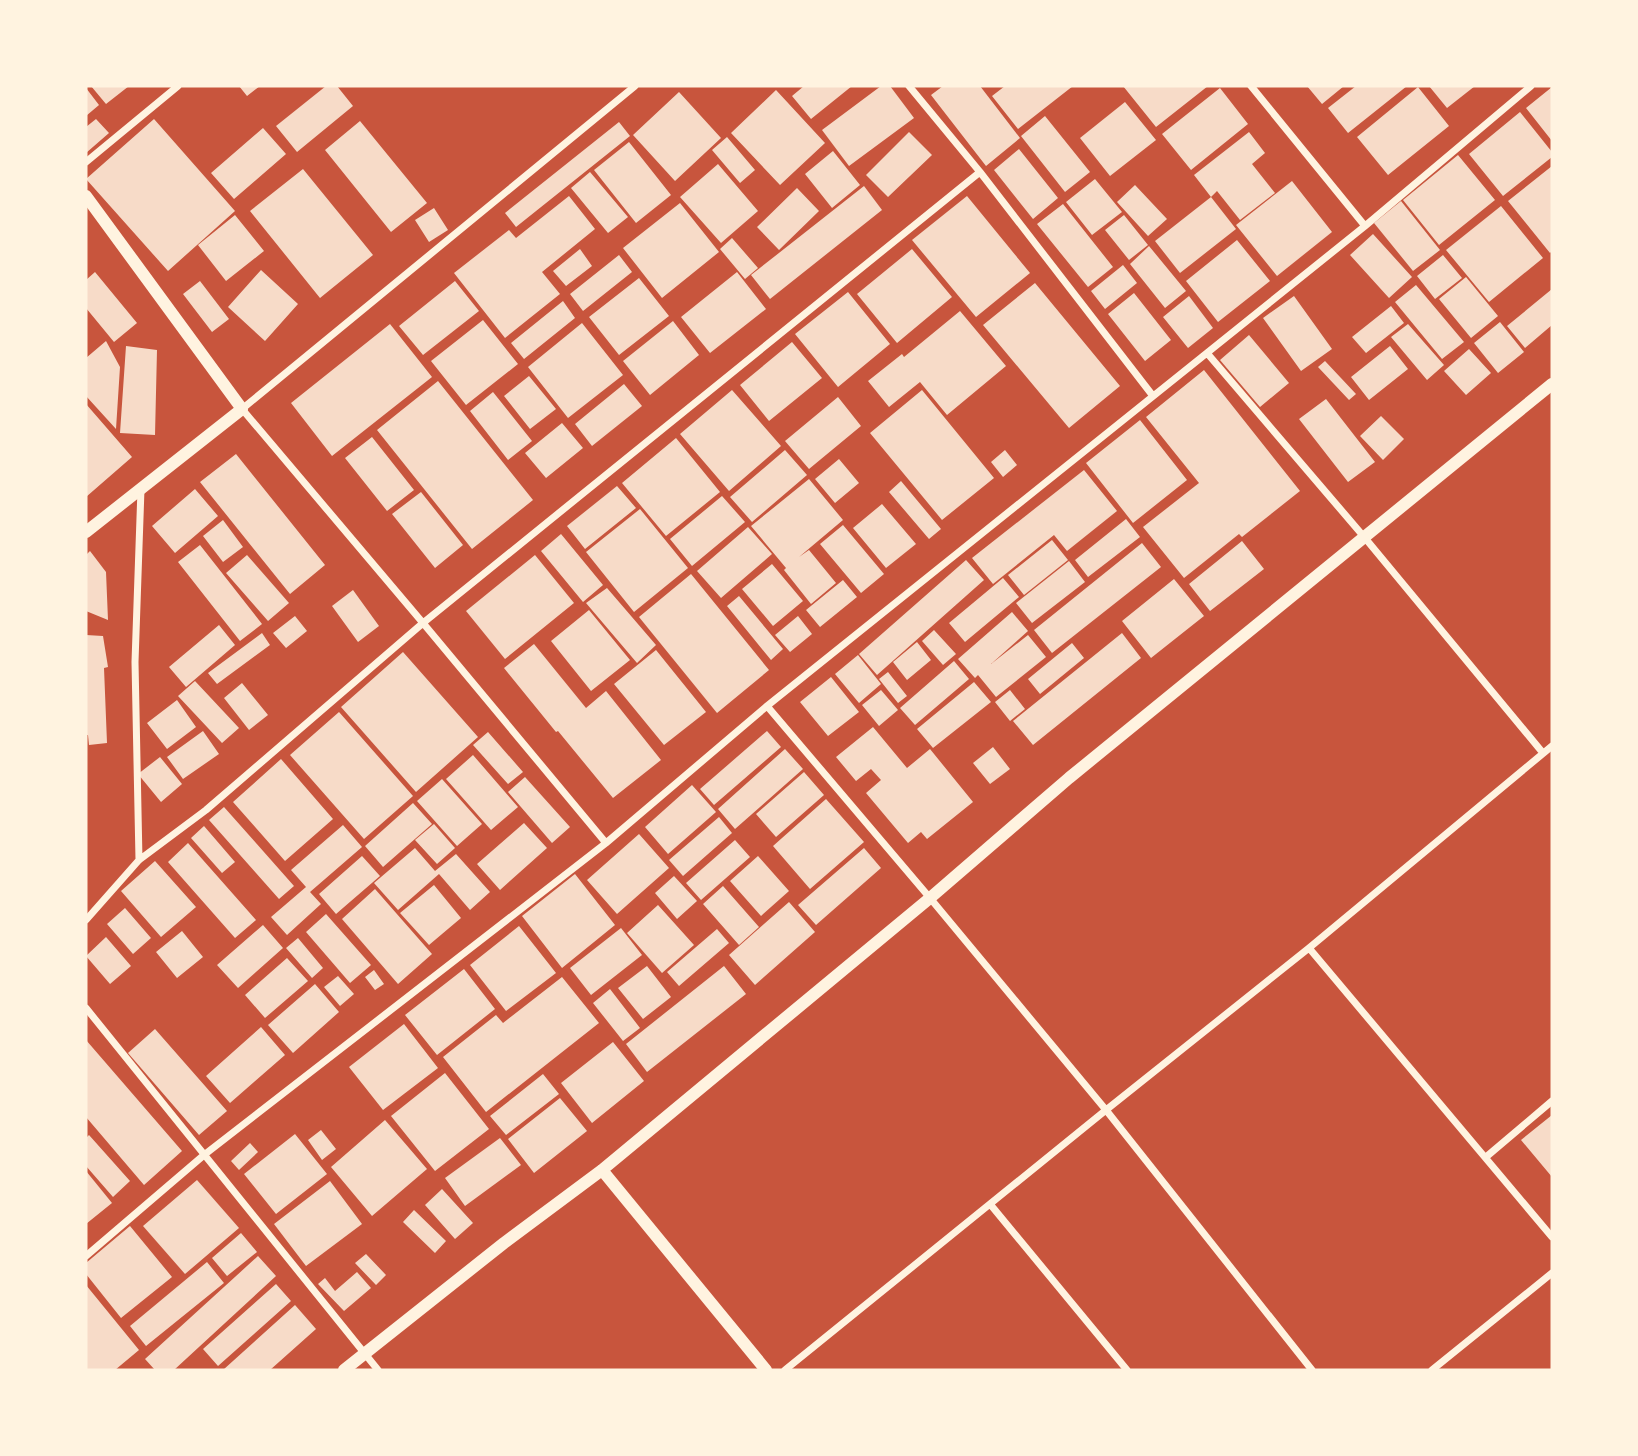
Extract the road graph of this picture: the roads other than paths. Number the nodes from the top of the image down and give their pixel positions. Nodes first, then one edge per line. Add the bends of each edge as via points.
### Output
1 (178, 86) edge
2 (635, 86) edge
3 (909, 86) edge
4 (1251, 86) edge
5 (1531, 86) edge
6 (86, 162) edge
7 (980, 172) junction
8 (86, 196) edge
9 (1365, 226) junction
10 (1207, 353) junction
11 (1552, 384) edge
12 (1153, 396) junction
13 (242, 410) junction
14 (141, 489) junction
15 (88, 526) edge
16 (1365, 538) junction
17 (423, 623) junction
18 (767, 706) junction
19 (1552, 746) edge
20 (1543, 753) junction
21 (606, 843) junction
22 (139, 860) junction
23 (930, 898) junction
24 (86, 920) edge
25 (1309, 948) junction
26 (86, 1008) edge
27 (1552, 1101) edge
28 (1106, 1110) junction
29 (204, 1156) junction
30 (1486, 1157) junction
31 (602, 1170) junction
32 (989, 1204) junction
33 (1552, 1237) edge
34 (86, 1256) edge
35 (1552, 1273) edge
36 (365, 1354) junction
37 (344, 1370) edge
38 (378, 1370) edge
39 (766, 1370) edge
40 (785, 1370) edge
41 (1128, 1370) edge
42 (1312, 1370) edge
43 (1432, 1370) edge

1 - 6 street
2 - 13 street
3 - 7 street
4 - 9 street
5 - 9 street
7 - 12 street
7 - 17 street
8 - 13 street
9 - 10 street
10 - 12 street
10 - 16 street
11 - 16 street
12 - 18 street
13 - 14 street
13 - 17 street
14 - 15 street
14 - 22 street via 135,662
16 - 20 street
16 - 23 street via 1069,778
17 - 21 street
17 - 22 street via 206,810
18 - 21 street
18 - 23 street
19 - 20 street
20 - 25 street
21 - 29 street
22 - 24 street
23 - 28 street
23 - 31 street
25 - 28 street
25 - 30 street
26 - 29 street
27 - 30 street
28 - 32 street
28 - 42 street
29 - 34 street
29 - 36 street
30 - 33 street
31 - 36 street
31 - 39 street
32 - 40 street
32 - 41 street
35 - 43 street
36 - 37 street
36 - 38 street

